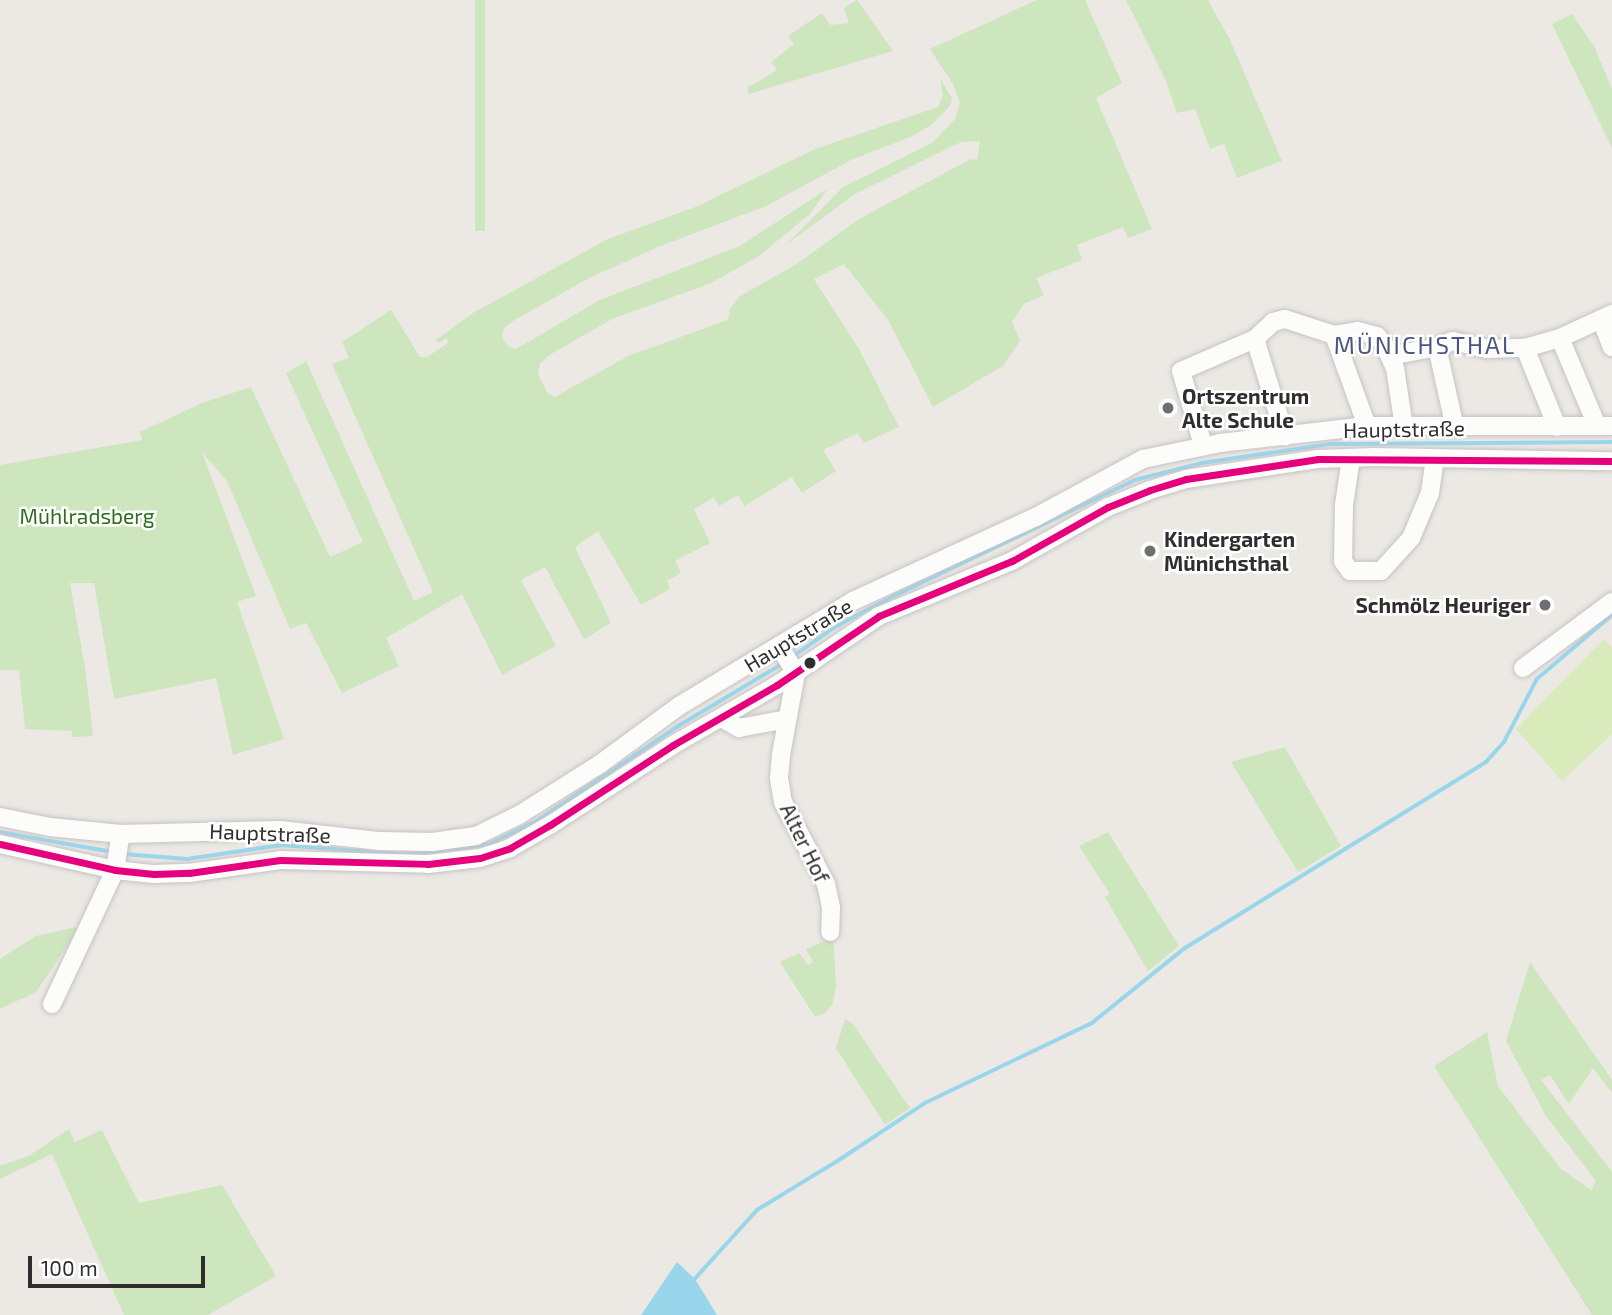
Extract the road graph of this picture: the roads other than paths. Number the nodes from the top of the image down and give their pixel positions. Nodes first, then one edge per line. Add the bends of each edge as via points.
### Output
1 (1606, 316) edge
2 (1334, 335) junction
3 (1560, 338) junction
4 (1255, 339) junction
5 (1437, 346) junction
6 (1612, 347) edge
7 (1525, 348) junction
8 (1390, 356) junction
9 (1367, 426) junction
10 (1604, 426) edge
11 (1404, 427) junction
12 (1557, 427) junction
13 (1455, 428) junction
14 (1285, 436) junction
15 (1203, 446) junction
16 (1351, 458) junction
17 (1436, 458) junction
18 (1612, 461) edge
19 (1182, 466) junction
20 (1612, 602) edge
21 (788, 659) junction
22 (1523, 668) dead end
23 (721, 718) junction
24 (787, 719) junction
25 (0, 817) edge
26 (120, 839) junction
27 (0, 844) edge
28 (116, 866) junction
29 (830, 932) dead end
30 (52, 1004) dead end

1 - 3 street
1 - 6 street
2 - 4 street via 1285,319 1273,322
2 - 8 street via 1358,331 1377,336
2 - 9 street
3 - 7 street
3 - 10 street
4 - 14 street
4 - 15 street via 1181,372
5 - 7 street via 1453,341 1487,349
5 - 8 street
5 - 13 street
7 - 12 street
8 - 11 street via 1399,383
9 - 11 street, Hauptstraße
9 - 14 street, Hauptstraße
10 - 12 street, Hauptstraße
11 - 13 street, Hauptstraße
12 - 13 street, Hauptstraße
14 - 15 street, Hauptstraße
15 - 19 street, Hauptstraße
16 - 17 street, Hauptstraße
16 - 17 street via 1343,547 1343,561 1350,571 1381,571 1410,538 1430,493
16 - 19 street, Hauptstraße
17 - 18 street, Hauptstraße
19 - 21 street, Hauptstraße via 1012,561
19 - 21 street, Hauptstraße via 1128,465 1036,517 853,601
20 - 22 street
21 - 23 street, Hauptstraße
21 - 24 street, Alter Hof
21 - 26 street, Hauptstraße via 679,706 519,816 476,836 380,841 280,830
23 - 24 street via 738,728
23 - 28 street, Hauptstraße via 530,837 480,858 428,864 280,860 169,874
24 - 29 street, Alter Hof via 779,778 783,802 826,884
25 - 26 street, Hauptstraße
26 - 28 street
27 - 28 street, Hauptstraße
28 - 30 street

